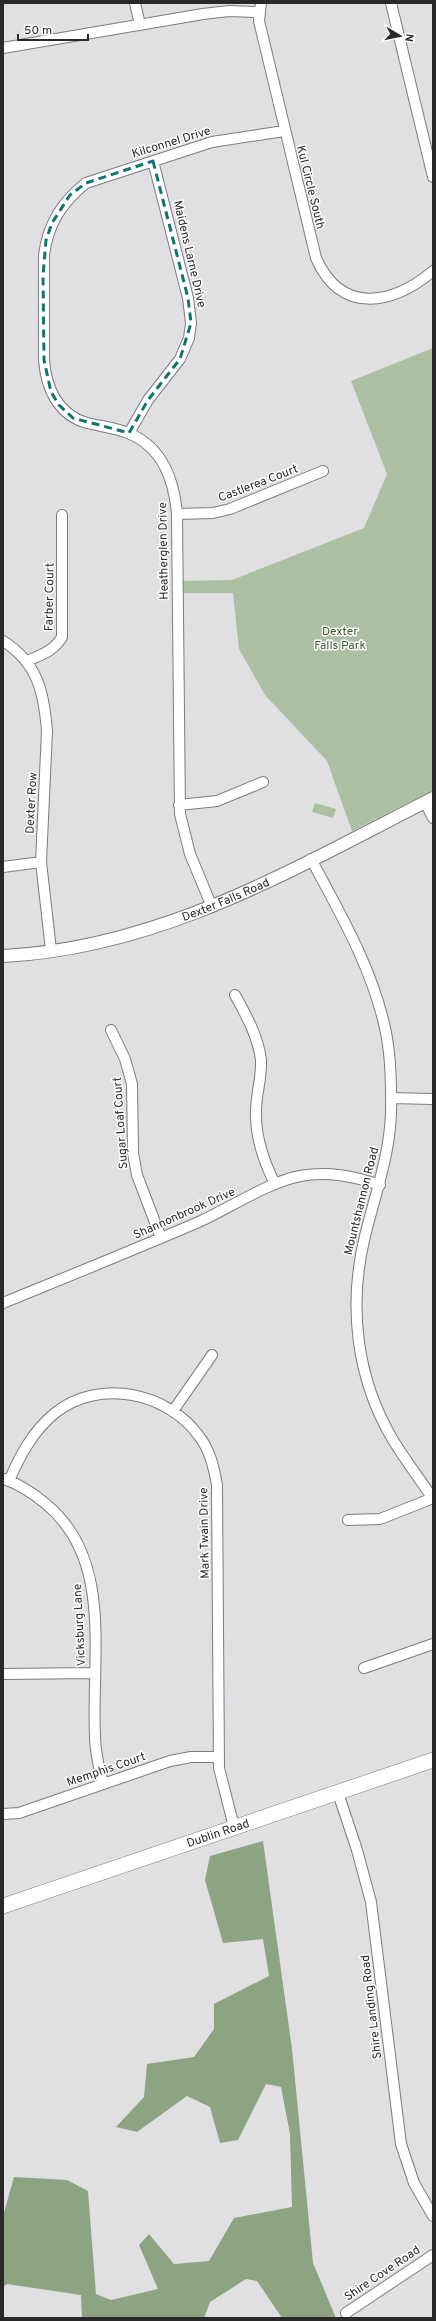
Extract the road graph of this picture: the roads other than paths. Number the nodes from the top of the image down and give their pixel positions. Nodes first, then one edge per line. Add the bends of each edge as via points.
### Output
1 (135, 3) edge
2 (392, 3) edge
3 (260, 8) edge
4 (140, 25) junction
5 (3, 47) edge
6 (284, 131) junction
7 (153, 161) junction
8 (433, 177) edge
9 (70, 195) joint
10 (433, 272) edge
11 (129, 433) junction
12 (323, 471) dead end
13 (177, 514) junction
14 (62, 515) dead end
15 (3, 641) edge
16 (27, 661) junction
17 (263, 782) dead end
18 (429, 800) edge
19 (180, 805) junction
20 (433, 818) edge
21 (312, 859) junction
22 (41, 862) junction
23 (3, 867) edge
24 (212, 907) junction
25 (51, 950) junction
26 (3, 956) edge
27 (235, 994) dead end
28 (111, 1030) dead end
29 (392, 1098) junction
30 (433, 1099) edge
31 (275, 1184) junction
32 (380, 1184) junction
33 (161, 1238) junction
34 (3, 1303) edge
35 (212, 1356) dead end
36 (173, 1411) junction
37 (6, 1480) edge
38 (433, 1499) edge
39 (348, 1520) dead end
40 (433, 1644) edge
41 (364, 1668) dead end
42 (95, 1673) junction
43 (3, 1674) edge
44 (219, 1757) junction
45 (433, 1760) edge
46 (103, 1784) junction
47 (338, 1793) junction
48 (3, 1814) edge
49 (234, 1827) junction
50 (3, 1906) edge
51 (433, 2216) edge
52 (433, 2254) edge
53 (346, 2313) dead end

1 - 4 street
2 - 8 street
3 - 4 street via 203,14
3 - 6 street, Kul Circle South
4 - 5 street
6 - 7 street, Kilconnel Drive via 212,142
6 - 10 street, Kul Circle South via 316,258 332,284 345,294 359,298 374,298 389,296 416,284
7 - 9 street, Kilconnel Drive via 86,183
7 - 11 street, Maidens Larne Drive via 188,298 191,323 189,338 180,359 148,400
9 - 11 street, Heatherglen Drive via 55,218 46,240 42,276 45,377 51,392 66,413 86,422
11 - 13 street, Heatherglen Drive via 153,451 167,468 174,488
12 - 13 street, Castlerea Court via 230,509 213,513
13 - 19 street, Heatherglen Drive
14 - 16 street, Farber Court via 62,637 49,651
15 - 16 street
16 - 22 street, Dexter Row via 42,692 47,731
17 - 19 street via 217,801
18 - 20 street
18 - 21 street, Dexter Falls Road
19 - 24 street, Heatherglen Drive via 190,854
21 - 24 street, Dexter Falls Road
21 - 29 street, Mountshannon Road via 365,966 373,988 385,1028
22 - 23 street
22 - 25 street, Dexter Row
24 - 25 street, Dexter Falls Road via 151,929
25 - 26 street, Dexter Falls Road
27 - 31 street via 258,1048 261,1072 256,1128 259,1144
28 - 33 street, Sugar Loaf Court via 125,1059 132,1084 133,1146 137,1176
29 - 30 street
29 - 32 street, Mountshannon Road via 390,1140
31 - 32 street, Shannonbrook Drive via 298,1177 329,1174 360,1178
31 - 33 street, Shannonbrook Drive
32 - 38 street, Mountshannon Road via 359,1264 355,1318 362,1362 374,1400 393,1439
33 - 34 street, Shannonbrook Drive
35 - 36 street
36 - 37 street, Mark Twain Drive via 155,1401 131,1394 98,1395 75,1402 55,1413 38,1430
36 - 44 street, Mark Twain Drive via 200,1437 211,1459 217,1485
37 - 42 street, Vicksburg Lane via 38,1497 64,1520 84,1556 91,1581 94,1608
38 - 39 street via 380,1519
40 - 41 street
42 - 43 street
42 - 46 street, Vicksburg Lane via 95,1737
44 - 46 street, Memphis Court via 191,1757 170,1761
44 - 49 street, Mark Twain Drive via 221,1782
45 - 47 main road, Dublin Road
46 - 48 street, Memphis Court via 19,1813
47 - 49 main road, Dublin Road
47 - 51 street, Shire Landing Road via 371,1902 401,2144 414,2183
49 - 50 main road, Dublin Road
52 - 53 street, Shire Cove Road

